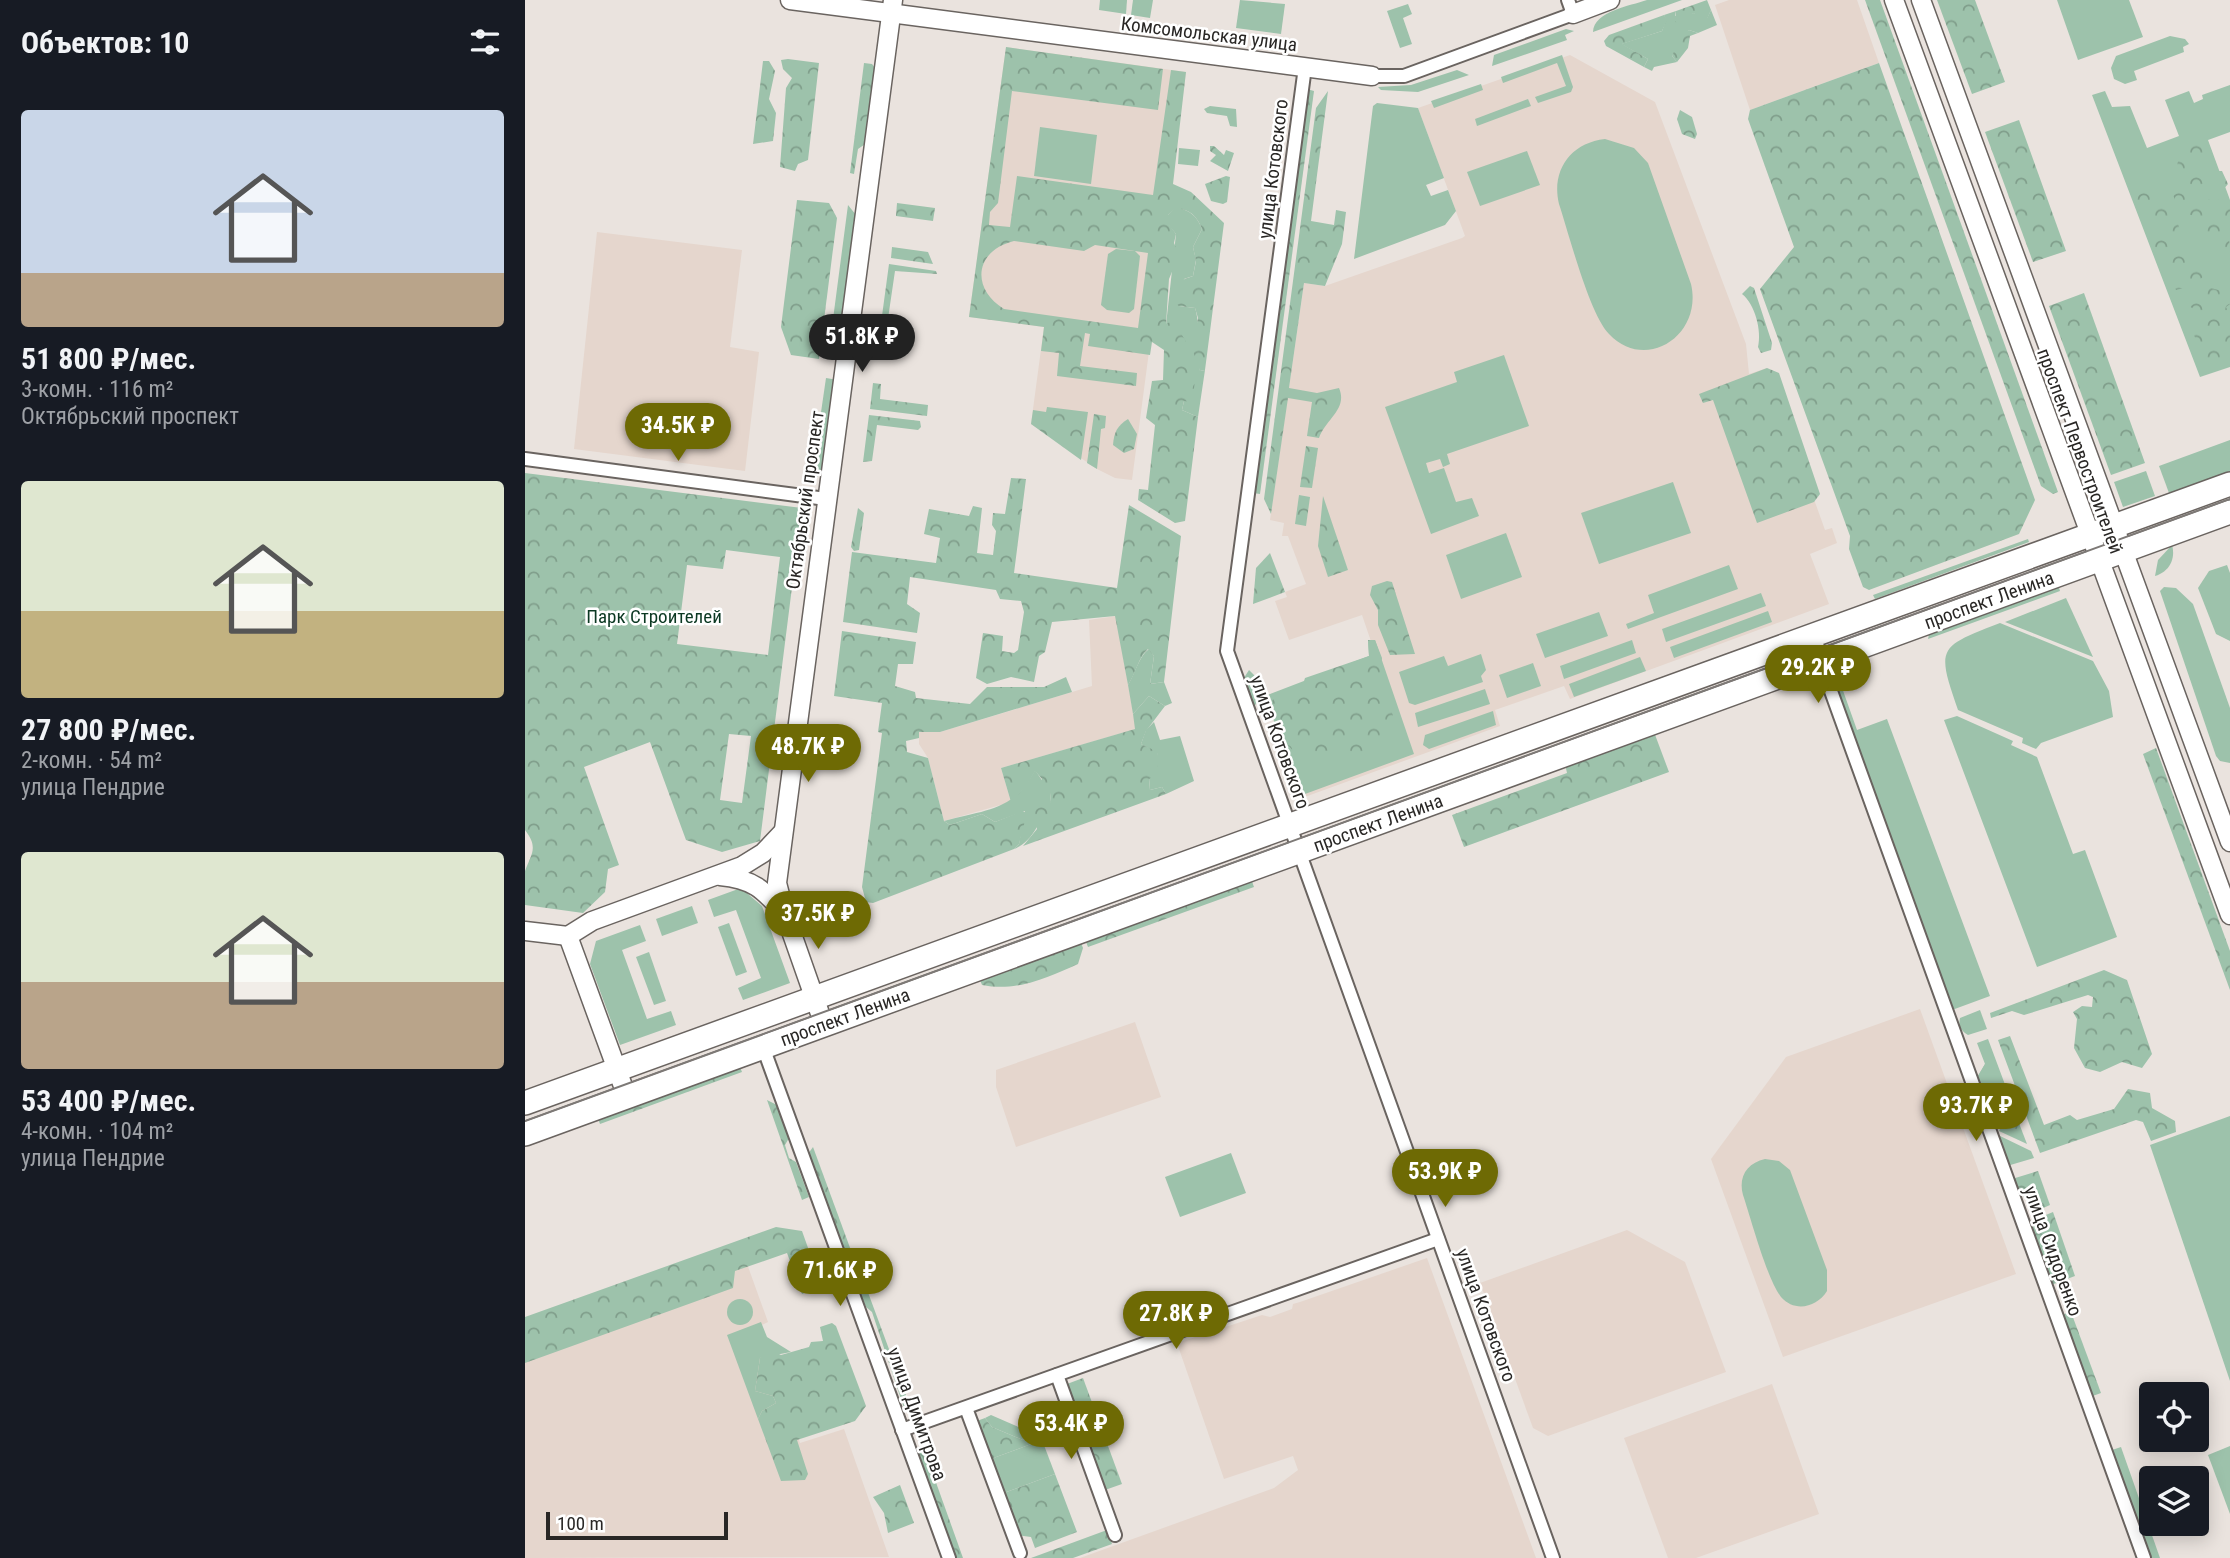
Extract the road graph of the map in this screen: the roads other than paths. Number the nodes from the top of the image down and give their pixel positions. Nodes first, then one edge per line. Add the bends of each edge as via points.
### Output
1 (790, 0) edge
2 (1610, 0) edge
3 (1894, 0) edge
4 (1921, 0) edge
5 (892, 7) edge
6 (1571, 7) edge
7 (1305, 67) junction
8 (1372, 76) joint
9 (1965, 121) junction
10 (1941, 130) junction
11 (2025, 286) junction
12 (2001, 295) junction
13 (525, 459) edge
14 (2230, 484) edge
15 (826, 499) junction
16 (2230, 512) edge
17 (2112, 527) junction
18 (2089, 535) junction
19 (2122, 552) junction
20 (2098, 561) junction
21 (1811, 636) junction
22 (1823, 671) junction
23 (2206, 778) junction
24 (2183, 786) junction
25 (1290, 827) junction
26 (782, 833) junction
27 (2230, 842) edge
28 (1299, 852) junction
29 (717, 875) junction
30 (785, 914) junction
31 (2230, 915) edge
32 (525, 931) edge
33 (568, 936) junction
34 (815, 1000) junction
35 (824, 1025) junction
36 (763, 1047) junction
37 (617, 1069) junction
38 (627, 1097) junction
39 (525, 1103) edge
40 (525, 1134) edge
41 (1438, 1239) junction
42 (1058, 1375) junction
43 (966, 1408) junction
44 (902, 1430) junction
45 (1115, 1535) dead end
46 (1020, 1553) dead end
47 (949, 1558) edge
48 (1553, 1558) edge
49 (2144, 1558) edge

1 - 5 street, Комсомольская улица
2 - 6 street, Комсомольская улица
3 - 10 street, проспект Первостроителей
4 - 9 street, проспект Первостроителей
5 - 7 street, Комсомольская улица
5 - 15 street, Октябрьский проспект
6 - 8 street, Комсомольская улица via 1404,76
7 - 8 street, Комсомольская улица
7 - 25 street, улица Котовского via 1227,651
9 - 10 street
9 - 11 street, проспект Первостроителей
10 - 12 street, проспект Первостроителей
11 - 12 street
11 - 17 street, проспект Первостроителей
12 - 18 street, проспект Первостроителей
13 - 15 street
14 - 17 highway, проспект Ленина
15 - 26 street, Октябрьский проспект
16 - 19 highway, проспект Ленина
17 - 18 highway, проспект Ленина
17 - 19 street, проспект Первостроителей
18 - 20 street, проспект Первостроителей
18 - 21 highway, проспект Ленина
19 - 20 highway, проспект Ленина
19 - 23 street, проспект Первостроителей
20 - 22 highway, проспект Ленина
20 - 24 street, проспект Первостроителей
21 - 22 street
21 - 25 highway, проспект Ленина
22 - 28 highway, проспект Ленина
22 - 49 street, улица Сидоренко
23 - 24 street
23 - 27 street, проспект Первостроителей
24 - 31 street, проспект Первостроителей
25 - 28 street, улица Котовского
25 - 34 highway, проспект Ленина
26 - 29 street via 763,853
26 - 30 street, Октябрьский проспект via 777,883
28 - 35 highway, проспект Ленина
28 - 41 street, улица Котовского
29 - 30 street via 743,878 762,889
29 - 33 street via 592,921
30 - 34 street, Октябрьский проспект
32 - 33 street
33 - 37 street
34 - 35 street, Октябрьский проспект
34 - 37 highway, проспект Ленина
35 - 36 highway, проспект Ленина
36 - 38 highway, проспект Ленина
36 - 44 street, улица Димитрова
37 - 38 street
37 - 39 highway, проспект Ленина
38 - 40 highway, проспект Ленина
41 - 42 street
41 - 48 street, улица Котовского
42 - 43 street
42 - 45 street
43 - 44 street
43 - 46 street
44 - 47 street, улица Димитрова

